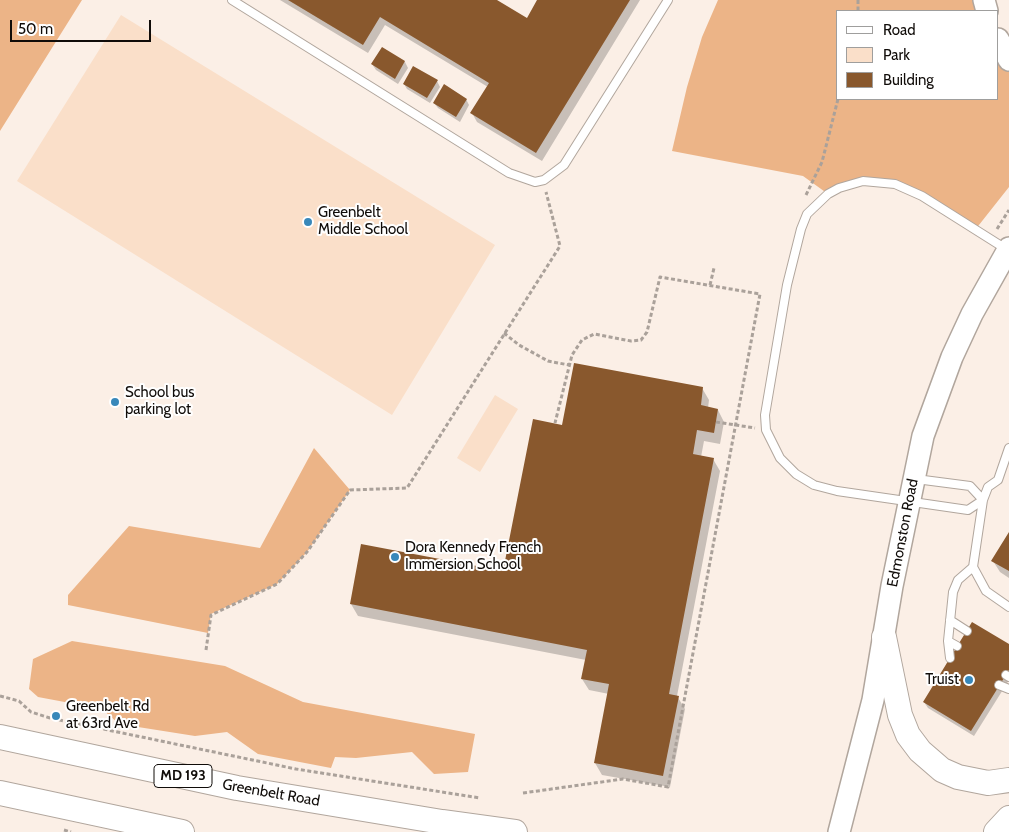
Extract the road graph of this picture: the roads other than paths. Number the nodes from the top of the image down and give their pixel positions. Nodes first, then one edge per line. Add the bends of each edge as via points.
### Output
1 (232, 0) edge
2 (668, 0) edge
3 (999, 41) edge
4 (1009, 60) edge
5 (1002, 246) edge
6 (1009, 448) edge
7 (913, 479) junction
8 (983, 500) junction
9 (908, 502) junction
10 (973, 566) junction
11 (1009, 607) edge
12 (950, 620) junction
13 (967, 631) dead end
14 (884, 637) junction
15 (948, 641) junction
16 (957, 646) dead end
17 (950, 658) dead end
18 (999, 686) dead end
19 (1009, 689) edge
20 (0, 737) edge
21 (1009, 780) edge
22 (0, 793) edge
23 (1009, 818) edge
24 (178, 832) edge
25 (515, 832) edge
26 (839, 832) edge
27 (996, 832) edge

1 - 2 lane via 509,173 534,182 544,180 564,165
3 - 4 street
5 - 7 street, Edmonston Road via 952,357 923,436
5 - 9 lane via 922,196 895,184 872,181 839,188 817,202 800,229 769,383 766,430 780,458 796,474 814,485
6 - 8 lane via 998,480 988,487
7 - 8 lane via 970,486
7 - 9 street, Edmonston Road
8 - 9 lane via 968,510
8 - 10 lane
9 - 14 street, Edmonston Road
10 - 11 lane via 986,591
10 - 12 lane via 955,585
12 - 13 lane
12 - 15 lane
14 - 21 main road via 900,714 908,735 920,751 942,770 958,777 988,783
14 - 26 street, Edmonston Road via 874,700
15 - 16 lane
15 - 17 lane
18 - 19 lane
20 - 25 main road, Greenbelt Road / MD 193 via 237,788
22 - 24 main road
23 - 27 main road

